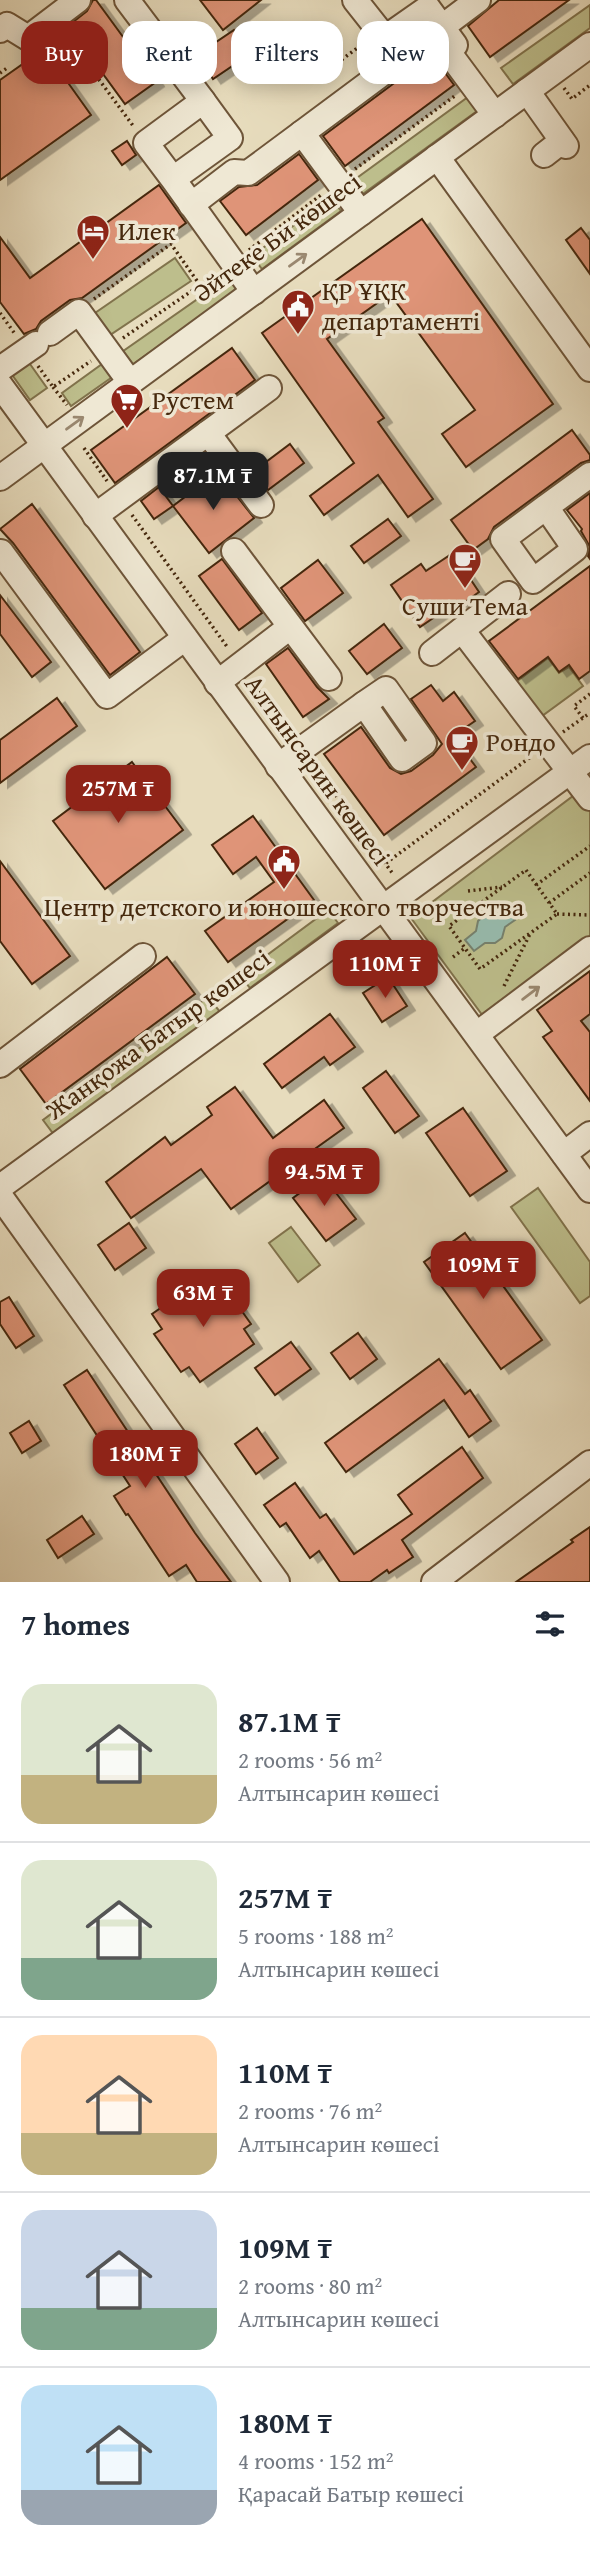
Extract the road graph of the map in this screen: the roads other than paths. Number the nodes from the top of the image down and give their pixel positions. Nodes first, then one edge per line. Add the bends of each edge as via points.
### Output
1 (78, 0) edge
2 (127, 0) edge
3 (355, 0) edge
4 (478, 0) edge
5 (371, 21) edge
6 (409, 21) edge
7 (438, 21) edge
8 (449, 22) edge
9 (0, 30) edge
10 (449, 37) edge
11 (590, 45) edge
12 (527, 92) junction
13 (202, 101) junction
14 (499, 112) junction
15 (302, 133) junction
16 (557, 147) dead end
17 (437, 157) junction
18 (173, 179) junction
19 (191, 205) junction
20 (361, 213) junction
21 (254, 292) junction
22 (0, 369) edge
23 (590, 369) edge
24 (130, 382) junction
25 (0, 385) edge
26 (269, 388) dead end
27 (208, 433) junction
28 (44, 446) junction
29 (590, 475) edge
30 (0, 478) edge
31 (261, 505) dead end
32 (546, 507) dead end
33 (95, 516) junction
34 (234, 551) dead end
35 (1, 552) edge
36 (508, 594) dead end
37 (290, 626) junction
38 (462, 630) junction
39 (185, 639) junction
40 (432, 653) dead end
41 (328, 678) dead end
42 (217, 683) junction
43 (364, 704) dead end
44 (590, 757) edge
45 (278, 766) junction
46 (570, 772) junction
47 (590, 798) edge
48 (382, 908) junction
49 (590, 949) edge
50 (143, 956) dead end
51 (477, 1034) junction
52 (0, 1065) edge
53 (590, 1135) edge
54 (564, 1154) junction
55 (0, 1187) edge
56 (590, 1190) edge
57 (0, 1196) edge
58 (590, 1463) edge
59 (277, 1582) edge
60 (435, 1582) edge

1 - 9 street via 28,38 7,25
2 - 13 street
3 - 5 street
4 - 8 street
6 - 7 street via 428,8
10 - 14 street
11 - 12 street, Әйтеке Би көшесі
12 - 14 street, Әйтеке Би көшесі
12 - 16 street
13 - 18 street via 146,143
13 - 18 street via 230,138
14 - 15 street via 435,34
14 - 17 street, Әйтеке Би көшесі
15 - 19 street via 248,173 234,172
15 - 20 street
17 - 20 street, Әйтеке Би көшесі
17 - 23 street
18 - 19 street
19 - 21 street
21 -> 20 street, Әйтеке Би көшесі
21 - 24 street, Әйтеке Би көшесі
22 - 24 street via 79,312
28 -> 24 street, Әйтеке Би көшесі
25 - 28 street, Алтынсарин көшесі
26 - 27 street
27 - 31 street
27 - 33 street
28 - 30 street, Әйтеке Би көшесі
28 - 33 street, Алтынсарин көшесі
29 - 32 street
33 - 39 street, Алтынсарин көшесі
34 - 37 street
35 - 39 street via 107,696
36 - 38 street
37 - 41 street
37 - 42 street
38 - 40 street
38 - 46 street
39 - 42 street, Алтынсарин көшесі
42 - 45 street, Алтынсарин көшесі
43 - 45 street
44 - 46 street, Жанқожа Батыр көшесі
45 - 48 street, Алтынсарин көшесі
46 - 47 street
46 - 48 street, Жанқожа Батыр көшесі
48 - 51 street, Алтынсарин көшесі
48 - 55 street, Жанқожа Батыр көшесі
51 -> 49 street
50 - 52 street
51 - 54 street, Алтынсарин көшесі
53 - 54 street
54 - 56 street, Алтынсарин көшесі
57 - 59 street
58 - 60 street

